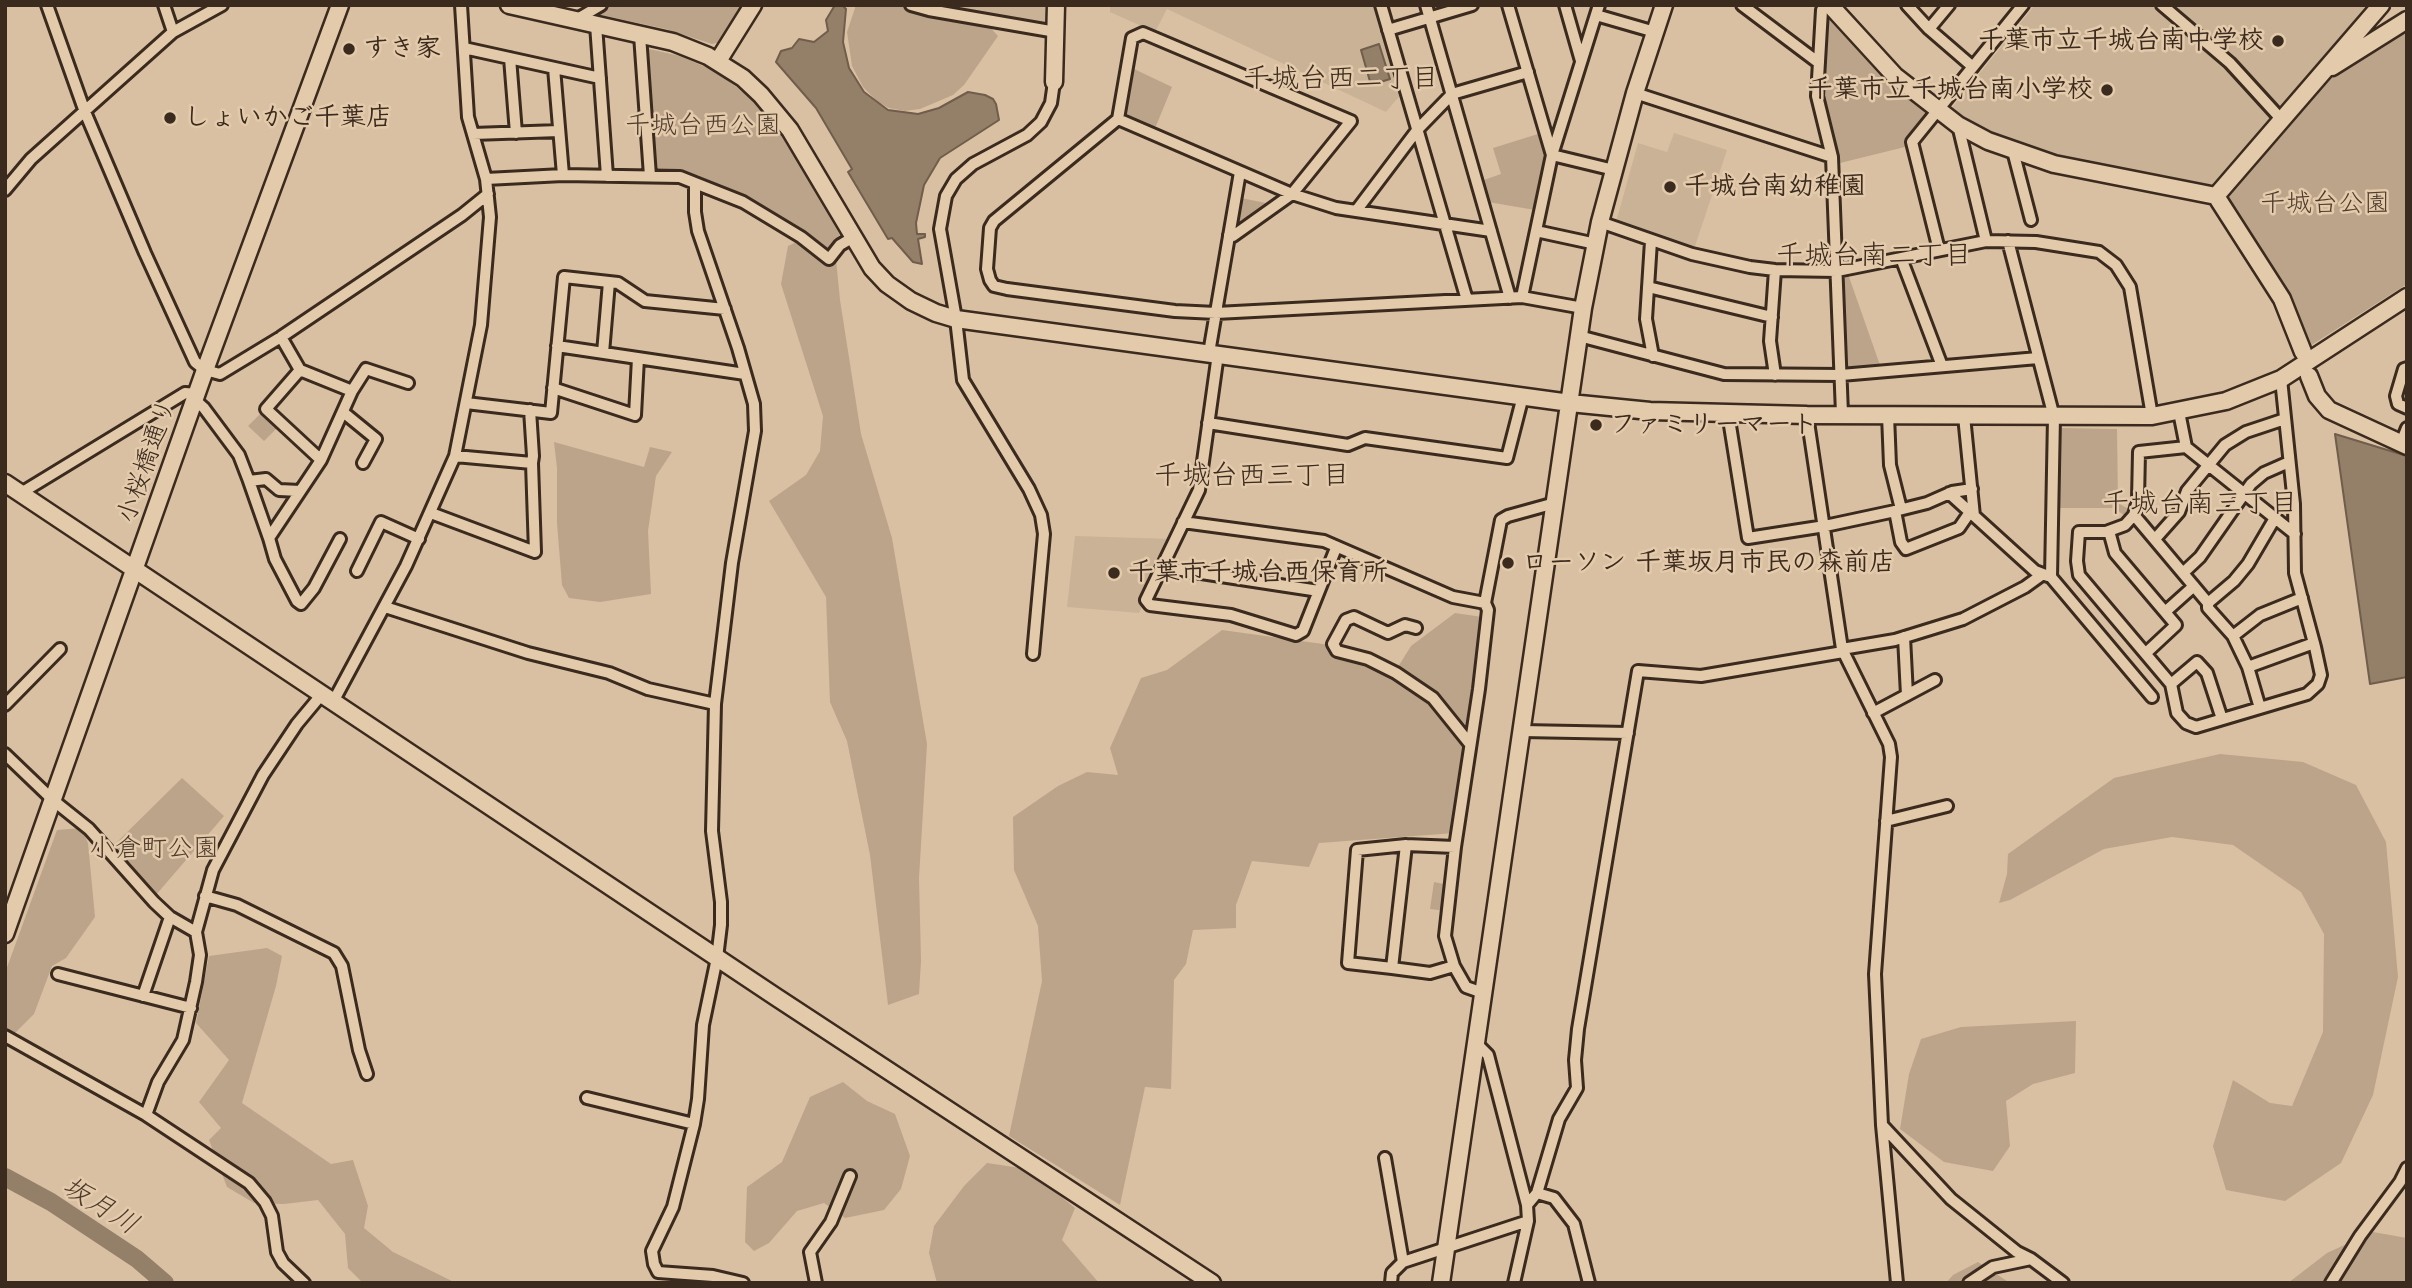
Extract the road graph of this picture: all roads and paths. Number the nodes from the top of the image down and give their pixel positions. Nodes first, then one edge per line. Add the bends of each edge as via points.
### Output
1 (47, 5) edge
2 (164, 5) edge
3 (340, 5) edge
4 (461, 5) edge
5 (509, 5) edge
6 (601, 5) edge
7 (753, 5) edge
8 (911, 5) edge
9 (1056, 5) edge
10 (1381, 5) edge
11 (1426, 5) edge
12 (1472, 5) edge
13 (1508, 5) edge
14 (1565, 5) edge
15 (1664, 5) edge
16 (1742, 5) edge
17 (1825, 5) edge
18 (1830, 5) edge
19 (1907, 5) edge
20 (1949, 5) edge
21 (2023, 5) edge
22 (2162, 5) edge
23 (2381, 5) edge
24 (216, 7) edge
25 (526, 7) edge
26 (1597, 10) edge
27 (1430, 18) junction
28 (2407, 20) edge
29 (574, 21) junction
30 (596, 26) junction
31 (1929, 29) junction
32 (1388, 30) junction
33 (173, 32) junction
34 (1056, 32) junction
35 (1656, 32) junction
36 (640, 35) junction
37 (464, 48) junction
38 (510, 58) junction
39 (718, 61) junction
40 (1581, 61) junction
41 (1819, 63) junction
42 (1973, 67) junction
43 (554, 68) junction
44 (1528, 72) junction
45 (2322, 72) junction
46 (600, 78) junction
47 (1054, 82) joint
48 (1635, 93) junction
49 (1452, 94) junction
50 (1937, 110) junction
51 (85, 112) junction
52 (1118, 119) junction
53 (2281, 119) junction
54 (1958, 125) junction
55 (1418, 129) junction
56 (559, 131) junction
57 (516, 133) junction
58 (473, 134) junction
59 (2013, 151) junction
60 (1552, 155) junction
61 (1832, 157) junction
62 (1614, 170) junction
63 (1240, 172) junction
64 (563, 175) junction
65 (607, 176) junction
66 (650, 176) junction
67 (486, 179) junction
68 (695, 183) junction
69 (5, 190) edge
70 (488, 194) junction
71 (1292, 194) junction
72 (2216, 196) junction
73 (1356, 211) junction
74 (2031, 220) dead end
75 (1601, 222) junction
76 (1446, 226) junction
77 (1491, 230) junction
78 (1536, 231) junction
79 (1229, 235) junction
80 (852, 239) junction
81 (1651, 241) junction
82 (1986, 241) junction
83 (2008, 241) junction
84 (1596, 244) junction
85 (1939, 250) junction
86 (1901, 258) junction
87 (1775, 270) junction
88 (1837, 271) junction
89 (609, 282) junction
90 (1648, 288) junction
91 (1522, 297) junction
92 (2407, 297) edge
93 (1510, 298) junction
94 (1467, 300) junction
95 (1583, 308) junction
96 (725, 309) junction
97 (1216, 313) junction
98 (1772, 317) junction
99 (956, 319) junction
100 (281, 337) junction
101 (1579, 337) junction
102 (557, 346) junction
103 (2303, 352) dead end
104 (603, 353) junction
105 (1214, 354) junction
106 (1653, 356) junction
107 (638, 358) junction
108 (2038, 358) junction
109 (1942, 366) junction
110 (2407, 368) edge
111 (205, 370) junction
112 (300, 370) junction
113 (746, 374) junction
114 (1775, 375) junction
115 (1841, 375) junction
116 (2309, 376) dead end
117 (2281, 379) junction
118 (408, 383) dead end
119 (553, 388) junction
120 (352, 391) junction
121 (1522, 396) junction
122 (196, 397) junction
123 (466, 403) junction
124 (1570, 403) junction
125 (2407, 408) edge
126 (530, 410) junction
127 (343, 412) junction
128 (2179, 412) junction
129 (1728, 413) junction
130 (1842, 414) junction
131 (1807, 415) junction
132 (1888, 415) junction
133 (1964, 416) junction
134 (2152, 416) junction
135 (2054, 417) junction
136 (2285, 419) junction
137 (1208, 423) junction
138 (2405, 439) edge
139 (2186, 447) junction
140 (455, 456) junction
141 (321, 460) junction
142 (2289, 462) junction
143 (363, 463) dead end
144 (532, 463) junction
145 (2208, 464) junction
146 (249, 481) junction
147 (5, 483) edge
148 (1972, 489) junction
149 (300, 491) junction
150 (1949, 493) junction
151 (2244, 493) junction
152 (21, 494) junction
153 (1555, 503) junction
154 (1898, 510) junction
155 (431, 513) junction
156 (1972, 514) junction
157 (2134, 515) junction
158 (2275, 518) junction
159 (1184, 522) junction
160 (1825, 526) junction
161 (2109, 531) junction
162 (2295, 534) junction
163 (268, 538) junction
164 (341, 539) dead end
165 (419, 539) junction
166 (2155, 539) junction
167 (1336, 548) junction
168 (1162, 567) junction
169 (135, 570) junction
170 (358, 571) dead end
171 (2183, 573) junction
172 (2047, 575) junction
173 (2194, 586) junction
174 (1319, 591) junction
175 (2302, 598) junction
176 (1485, 603) junction
177 (2208, 603) junction
178 (385, 607) junction
179 (2165, 612) junction
180 (1416, 628) dead end
181 (2233, 636) junction
182 (1904, 637) junction
183 (2314, 643) junction
184 (60, 649) dead end
185 (1842, 650) junction
186 (2146, 653) junction
187 (1033, 654) dead end
188 (2248, 667) junction
189 (1935, 680) dead end
190 (2171, 684) junction
191 (1907, 695) junction
192 (2152, 697) dead end
193 (328, 698) junction
194 (715, 704) junction
195 (5, 705) edge
196 (2260, 708) junction
197 (1874, 713) junction
198 (2222, 719) junction
199 (1522, 731) junction
200 (1628, 733) junction
201 (1470, 744) junction
202 (5, 754) edge
203 (54, 801) junction
204 (1947, 806) dead end
205 (1886, 821) junction
206 (1406, 845) junction
207 (1455, 847) junction
208 (205, 896) junction
209 (170, 917) junction
210 (196, 932) junction
211 (5, 934) edge
212 (718, 958) junction
213 (1454, 966) junction
214 (1392, 968) junction
215 (58, 974) dead end
216 (1483, 993) junction
217 (143, 996) junction
218 (191, 1008) junction
219 (5, 1036) edge
220 (1476, 1043) junction
221 (368, 1074) dead end
222 (587, 1098) dead end
223 (146, 1115) junction
224 (694, 1124) junction
225 (1882, 1125) junction
226 (1385, 1158) dead end
227 (2407, 1168) edge
228 (850, 1177) dead end
229 (1537, 1193) junction
230 (1528, 1205) junction
231 (1528, 1221) junction
232 (1447, 1247) junction
233 (2031, 1259) junction
234 (1403, 1262) junction
235 (304, 1283) edge
236 (743, 1283) edge
237 (816, 1283) edge
238 (1212, 1283) edge
239 (1391, 1283) edge
240 (1441, 1283) edge
241 (1514, 1283) edge
242 (1588, 1283) edge
243 (1896, 1283) edge
244 (1969, 1283) edge
245 (2063, 1283) edge
246 (2331, 1283) edge

1 - 51 street
2 - 33 street
3 - 111 street, 小桜橋通り
4 - 37 street
5 - 25 street
6 - 29 street
7 - 39 street
8 - 34 street
9 - 34 street
10 - 32 street
11 - 27 street
12 - 27 street
13 - 44 street
14 - 40 street
15 - 35 street
16 - 41 street
17 - 41 street
18 - 50 street via 1875,56
19 - 31 street
20 - 31 street
21 - 42 street
22 - 53 street via 2230,63
23 - 45 street
24 - 33 street
25 - 29 street
26 - 35 street
26 - 40 street
27 - 32 street
27 - 49 street
28 - 45 street
29 - 30 street
30 - 36 street
30 - 46 street
31 - 42 street
32 - 55 street
33 - 51 street
34 - 47 street
35 - 48 street
36 - 39 street
36 - 66 street
37 - 38 street
37 - 58 street
38 - 43 street
38 - 57 street
39 - 80 street via 743,78 780,116
40 - 60 street
41 - 61 street via 1817,96
42 - 50 street
43 - 46 street
43 - 56 street
44 - 49 street
44 - 60 street
45 - 53 street
46 - 65 street
47 - 99 street via 1051,103 1041,122 1027,135 972,164 946,196 940,229
48 - 61 street
48 - 62 street
49 - 55 street
49 - 77 street
50 - 54 street
50 - 85 street via 1912,142
51 - 69 street via 31,159
51 - 111 street via 195,362
52 - 63 street
52 - 71 street via 1132,38 1143,33 1351,121
52 - 97 street via 994,221 987,266 990,280 994,286 1060,298
53 - 72 street
54 - 59 street
54 - 82 street
55 - 73 street
55 - 76 street
56 - 57 street
56 - 64 street
57 - 58 street
58 - 67 street
59 - 72 street via 2054,164
59 - 74 street
60 - 62 street
60 - 78 street
61 - 88 street
62 - 75 street
63 - 71 street
63 - 79 street
64 - 65 street
64 - 67 street
65 - 66 street
66 - 68 street via 680,177
67 - 70 street
68 - 80 street via 751,207 802,237 828,259
68 - 96 street via 698,231
70 - 100 street
70 - 123 street via 483,313
71 - 73 street
71 - 79 street
72 - 103 street via 2282,299
73 - 76 street
75 - 81 street
75 - 84 street
76 - 77 street
76 - 94 street
77 - 93 street
78 - 84 street
78 - 91 street
79 - 97 street
80 - 99 street via 887,284 911,301
81 - 87 street via 1722,262
81 - 90 street
82 - 83 street
82 - 85 street
83 - 108 street
83 - 134 street via 2099,252 2116,265 2130,287
84 - 95 street
85 - 86 street
86 - 88 street
86 - 109 street
87 - 88 street
87 - 98 street
88 - 115 street
89 - 96 street via 645,301
89 - 102 street via 564,277
89 - 104 street
90 - 98 street
90 - 106 street
91 - 93 street
91 - 95 street
92 - 117 street
93 - 94 street
94 - 97 street
95 - 101 street
96 - 113 street
97 - 105 street
98 - 114 street
99 - 105 street
99 - 187 street via 963,380 1041,515 1044,534
100 - 111 street via 220,374
100 - 112 street
101 - 106 street
101 - 124 street
102 - 104 street
102 - 119 street
104 - 107 street
105 - 121 street
105 - 137 street
106 - 114 street via 1724,374
107 - 113 street
107 - 119 street via 635,415
108 - 109 street
108 - 135 street
109 - 115 street
110 - 125 street via 2396,396 2398,404
111 - 122 street, 小桜橋通り
112 - 120 street
112 - 141 street via 267,409
113 - 194 street via 755,431 732,563
114 - 115 street
115 - 130 street
116 - 138 street via 2329,410
117 - 128 street via 2226,401
117 - 136 street
118 - 120 street via 366,369
119 - 126 street via 551,413
120 - 127 street
121 - 124 street
121 - 137 street via 1507,458 1365,438 1348,445
122 - 146 street via 239,455
122 - 152 street via 184,393
122 - 169 street, 小桜橋通り
123 - 126 street
123 - 140 street
124 - 129 street
124 - 153 street
126 - 144 street
127 - 141 street
127 - 143 street via 376,439
128 - 134 street
128 - 139 street
129 - 131 street
129 - 160 street via 1748,538
130 - 131 street
130 - 132 street
131 - 160 street
132 - 133 street
132 - 154 street
133 - 135 street
133 - 148 street
134 - 135 street
135 - 172 street
136 - 142 street
136 - 145 street via 2232,439
137 - 159 street via 1199,490
139 - 145 street
139 - 157 street via 2139,452
140 - 144 street
140 - 155 street
141 - 149 street
142 - 151 street via 2264,473
142 - 162 street
144 - 155 street via 535,552
145 - 151 street
145 - 166 street via 2187,491 2179,512
146 - 149 street via 266,478 279,490
146 - 163 street
147 - 152 street
148 - 150 street
148 - 156 street
149 - 163 street
150 - 154 street
150 - 156 street
151 - 158 street
151 - 171 street via 2200,557
152 - 169 street
153 - 176 street via 1501,520
153 - 199 street
154 - 156 street via 1906,549 1959,528
154 - 160 street
155 - 165 street
156 - 172 street via 2035,571
157 - 161 street
157 - 166 street
158 - 162 street
158 - 177 street via 2248,564
159 - 167 street via 1324,541
159 - 168 street
160 - 185 street
161 - 179 street via 2115,553
161 - 186 street via 2079,532 2079,575
162 - 175 street via 2295,573
163 - 164 street via 301,604
165 - 170 street via 381,522
165 - 178 street
166 - 171 street
167 - 174 street
167 - 176 street via 1453,597
168 - 174 street
168 - 174 street via 1146,600 1150,605 1231,615 1296,635 1303,631
169 - 193 street
169 - 203 street, 小桜橋通り
171 - 173 street
172 - 182 street via 1963,619
172 - 192 street
173 - 177 street
173 - 179 street
175 - 181 street via 2260,615
175 - 183 street
176 - 201 street via 1488,610
177 - 181 street
178 - 193 street
178 - 194 street via 610,673 648,689
179 - 186 street via 2176,625
180 - 201 street via 1405,625 1388,634 1354,617 1346,620 1333,644 1337,650 1396,673 1433,698
181 - 188 street
182 - 185 street
182 - 191 street
183 - 188 street
183 - 196 street via 2321,675 2318,684 2307,694
184 - 195 street
185 - 197 street
185 - 200 street via 1701,676 1638,671
186 - 190 street
188 - 196 street
189 - 191 street
190 - 198 street via 2177,713 2186,723 2196,727
190 - 198 street via 2197,662 2207,673
191 - 197 street
193 - 208 street via 297,724 264,775 213,870
193 - 212 street
194 - 212 street via 712,831 721,902
196 - 198 street
197 - 205 street via 1891,757
199 - 200 street
199 - 216 street
200 - 229 street via 1578,1028 1577,1088 1559,1119
201 - 207 street
202 - 203 street
203 - 209 street via 89,829
203 - 211 street, 小桜橋通り
204 - 205 street
205 - 225 street via 1875,974
206 - 207 street
206 - 214 street
206 - 214 street via 1357,850 1348,963
207 - 213 street via 1446,936
208 - 210 street
208 - 221 street via 237,905 334,953 342,966
209 - 210 street
209 - 217 street
210 - 218 street via 200,955
212 - 224 street via 703,1025
212 - 238 street
213 - 214 street via 1430,973
213 - 216 street via 1466,987
215 - 217 street
216 - 220 street
217 - 218 street
218 - 223 street via 183,1040 158,1082
219 - 223 street
220 - 230 street via 1488,1055
220 - 232 street
222 - 224 street
223 - 235 street via 249,1183 272,1216 277,1252
224 - 236 street via 673,1207 652,1251 654,1265 658,1272
225 - 233 street via 1951,1199
225 - 243 street
226 - 234 street
227 - 246 street
228 - 237 street via 831,1222 810,1252
229 - 230 street
229 - 242 street via 1554,1198 1574,1224
230 - 231 street
231 - 232 street
231 - 241 street
232 - 234 street
232 - 240 street
233 - 244 street via 1993,1267
233 - 245 street
234 - 239 street via 1392,1273

